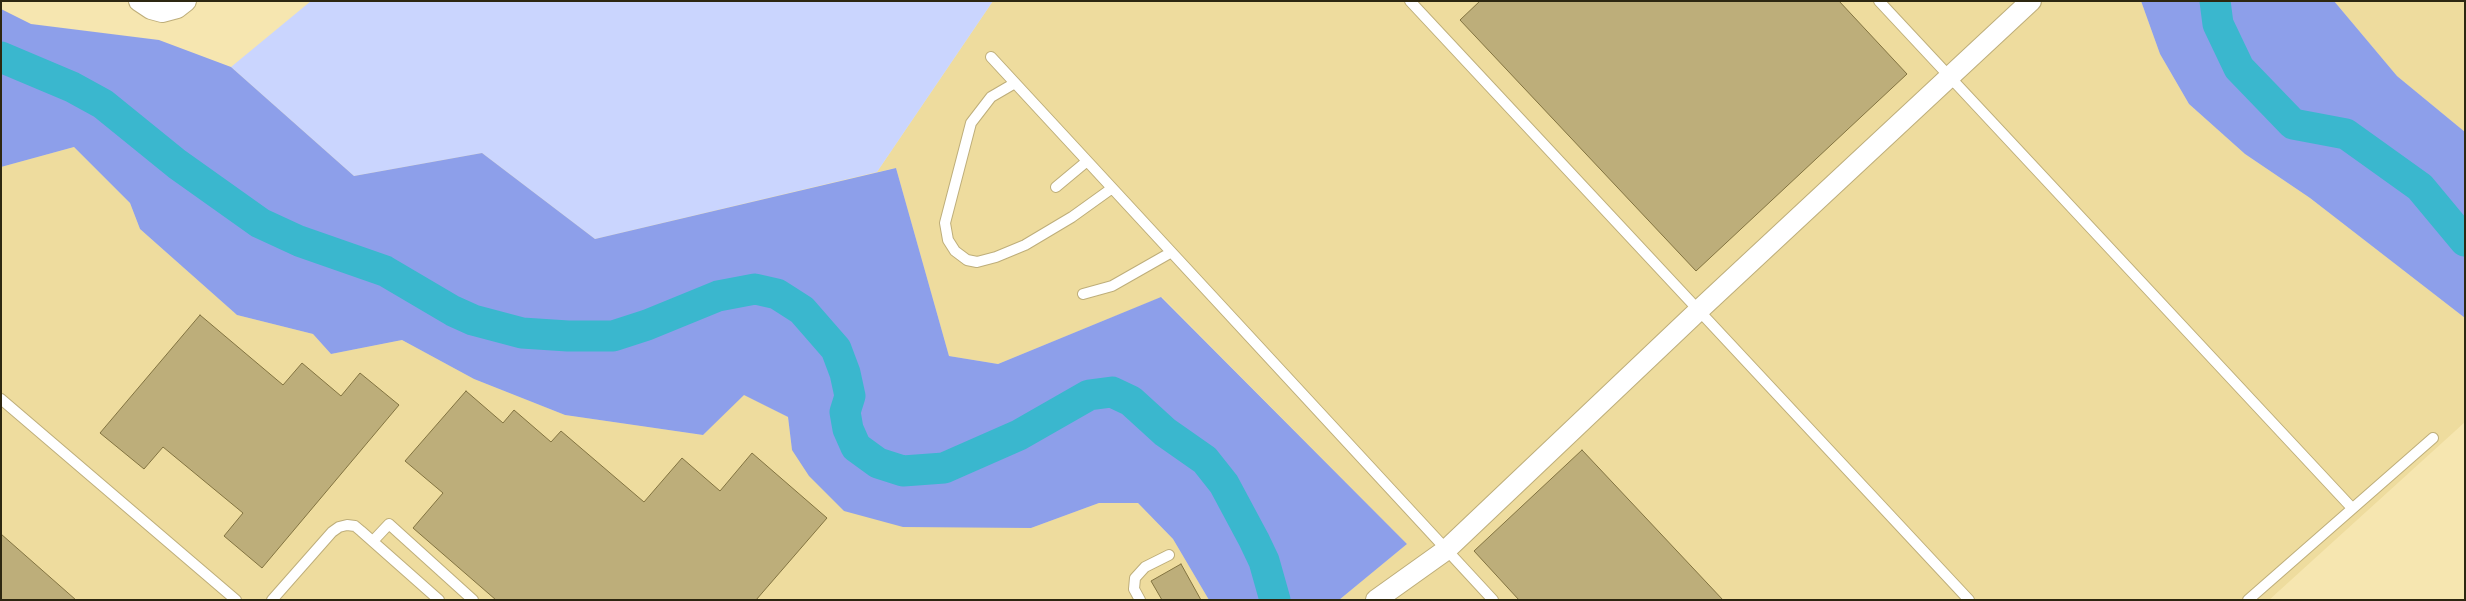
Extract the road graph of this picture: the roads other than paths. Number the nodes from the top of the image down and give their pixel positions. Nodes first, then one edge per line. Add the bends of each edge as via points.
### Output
1 (139, 1) edge
2 (186, 1) edge
3 (1410, 1) edge
4 (1879, 1) edge
5 (2031, 1) edge
6 (991, 57) dead end
7 (1948, 78) junction
8 (1015, 83) junction
9 (1086, 162) junction
10 (1056, 187) dead end
11 (1111, 189) junction
12 (1170, 253) junction
13 (1083, 294) dead end
14 (1698, 311) junction
15 (1, 399) edge
16 (2433, 438) dead end
17 (2352, 508) junction
18 (373, 541) junction
19 (1446, 550) junction
20 (1169, 555) dead end
21 (236, 600) edge
22 (272, 600) edge
23 (439, 600) edge
24 (473, 600) edge
25 (1140, 600) edge
26 (1376, 600) edge
27 (1493, 600) edge
28 (1969, 600) edge
29 (2248, 600) edge

1 - 2 street via 162,12 177,8
3 - 14 lane
4 - 7 lane
5 - 7 street
6 - 8 lane
7 - 14 street
7 - 17 lane
8 - 9 lane
8 - 11 lane via 991,97 972,123 945,223 948,240 955,251 966,260 977,262 996,257 1072,217
9 - 10 lane
9 - 11 lane
11 - 12 lane
12 - 13 lane via 1112,286
12 - 19 lane
14 - 19 street
14 - 28 lane
15 - 21 lane
16 - 17 lane
17 - 29 lane
18 - 22 lane via 354,526 339,527
18 - 23 lane
18 - 24 lane via 389,524
19 - 26 street
19 - 27 lane
20 - 25 lane via 1138,573 1134,589

